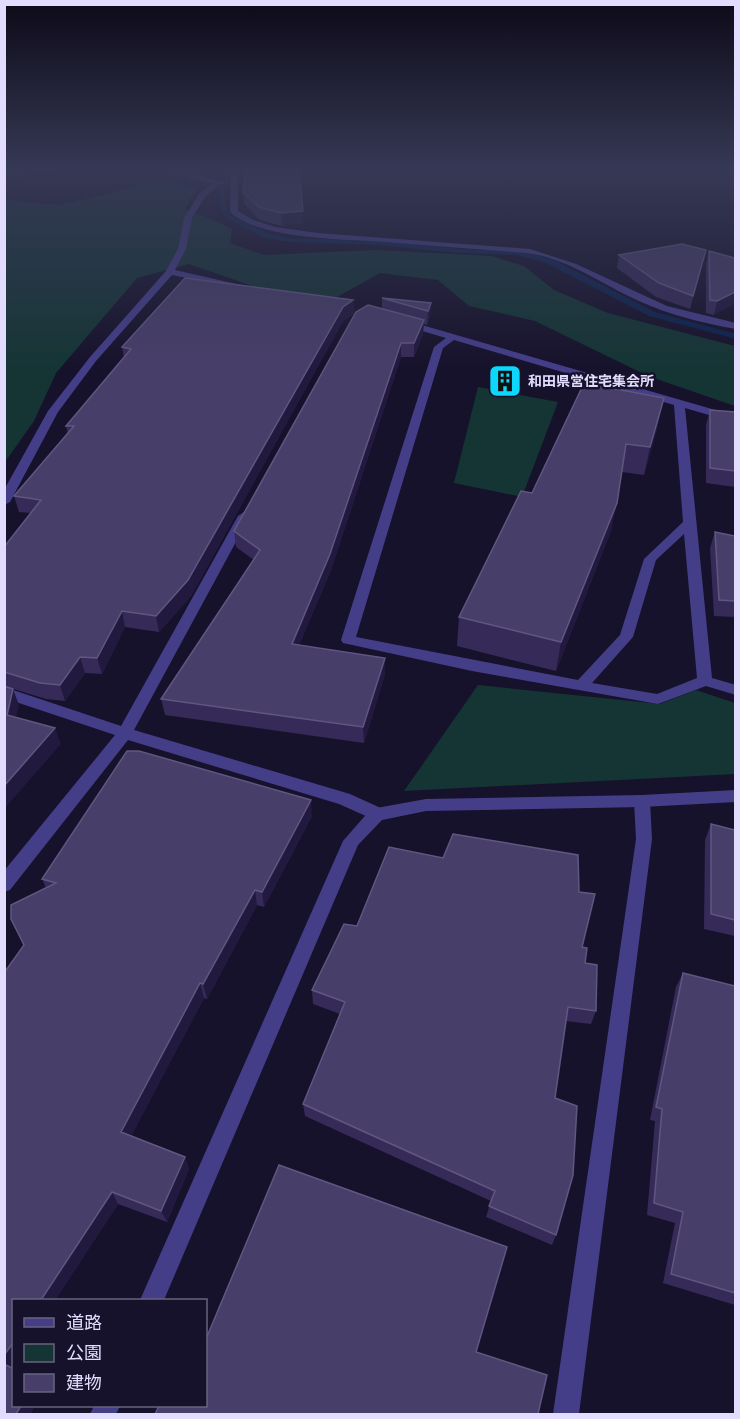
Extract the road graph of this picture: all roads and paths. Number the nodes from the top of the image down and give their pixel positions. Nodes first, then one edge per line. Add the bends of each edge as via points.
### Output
1 (185, 235) edge
2 (313, 235) edge
3 (171, 272) junction
4 (263, 290) edge
5 (399, 322) edge
6 (735, 326) edge
7 (453, 337) junction
8 (679, 404) junction
9 (735, 420) edge
10 (4, 502) edge
11 (249, 507) edge
12 (689, 523) junction
13 (705, 681) junction
14 (581, 686) junction
15 (735, 690) edge
16 (4, 692) edge
17 (125, 733) junction
18 (735, 796) edge
19 (642, 801) junction
20 (377, 814) junction
21 (4, 885) edge
22 (152, 1299) edge
23 (566, 1414) edge

1 - 3 street
2 - 6 street via 554,256 672,312
3 - 4 street
3 - 10 street via 93,359 53,411
5 - 7 street
7 - 8 street
7 - 14 street via 439,347 348,640
8 - 9 street
8 - 12 street
11 - 17 street
12 - 13 street
12 - 14 street via 650,559 626,637
13 - 14 street via 658,699
13 - 15 street
16 - 17 street
17 - 20 street via 344,799
17 - 21 street
18 - 19 street
19 - 20 street via 426,805
19 - 23 street via 644,839
20 - 22 street via 351,841

